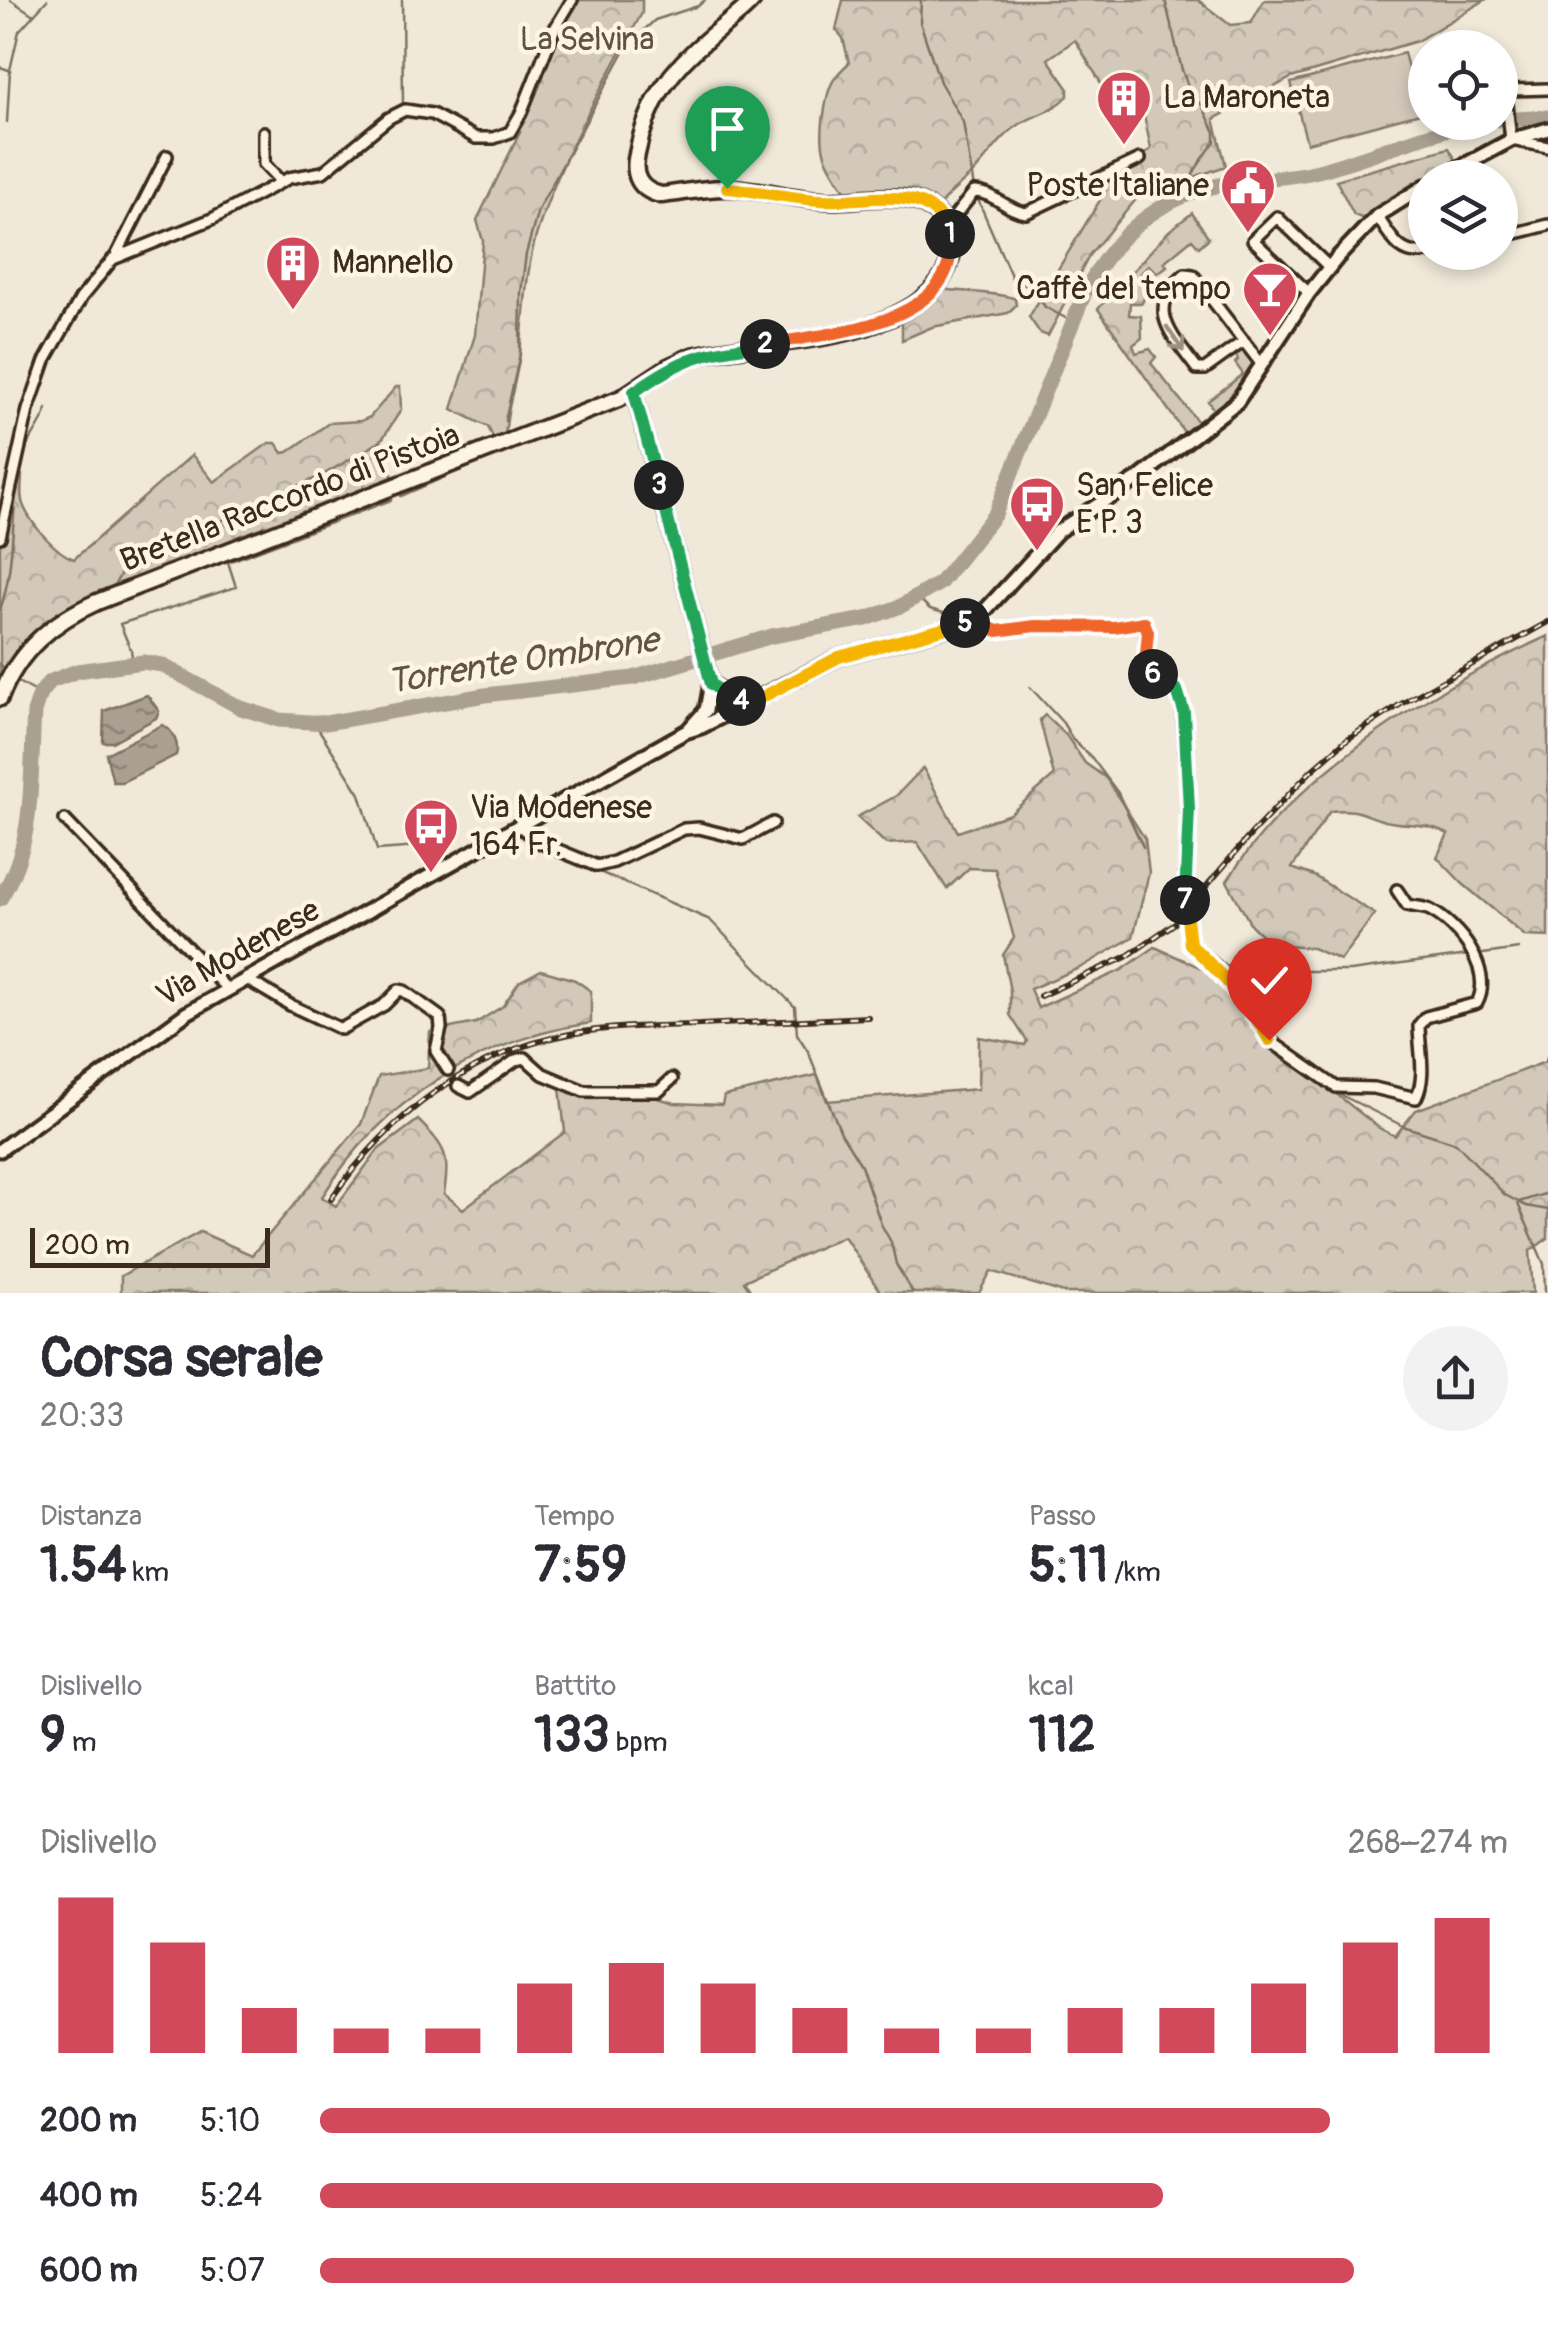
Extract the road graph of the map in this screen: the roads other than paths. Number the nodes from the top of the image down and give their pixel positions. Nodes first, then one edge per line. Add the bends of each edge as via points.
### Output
1 (572, 0) edge
2 (753, 0) edge
3 (1548, 89) edge
4 (1518, 90) edge
5 (1548, 129) edge
6 (264, 132) dead end
7 (1518, 134) edge
8 (1518, 139) edge
9 (1502, 140) edge
10 (1548, 147) edge
11 (168, 156) dead end
12 (1140, 159) dead end
13 (1470, 160) edge
14 (281, 182) junction
15 (1408, 197) edge
16 (1377, 216) junction
17 (1548, 225) edge
18 (947, 226) junction
19 (1518, 232) edge
20 (1408, 253) edge
21 (116, 256) junction
22 (1329, 267) junction
23 (1309, 293) junction
24 (1244, 342) junction
25 (1262, 365) junction
26 (634, 392) junction
27 (0, 537) edge
28 (975, 620) junction
29 (710, 678) junction
30 (4, 680) edge
31 (0, 698) edge
32 (751, 703) junction
33 (685, 732) junction
34 (64, 820) dead end
35 (773, 823) dead end
36 (519, 826) junction
37 (1398, 890) dead end
38 (246, 979) junction
39 (227, 989) junction
40 (448, 1070) dead end
41 (672, 1079) dead end
42 (458, 1086) dead end
43 (0, 1150) edge

1 - 14 street via 510,132 476,138 425,111 405,110 326,170
2 - 18 main road via 688,55 654,98 636,157 640,184 661,195 727,188 818,200 900,198 935,211
3 - 4 street
5 - 7 street
6 - 14 street via 264,164
8 - 10 street
9 - 13 street
11 - 21 street
12 - 18 street via 1026,214 974,192
14 - 21 street via 212,219
15 - 16 street
16 - 20 street
16 - 22 street
17 - 19 street
18 - 26 main road via 946,271 904,311 842,332 692,356
21 - 27 street via 81,298 46,361 28,410
22 - 23 street
22 - 23 street via 1277,217 1254,240
23 - 25 street
24 -> 24 street via 1193,275 1171,287 1166,326 1197,369
24 - 25 street
25 - 28 street via 1228,410 1058,531
26 - 29 street
26 - 30 main road, Bretella Raccordo di Pistoia via 84,608 29,647
28 - 32 street, Via Modenese via 839,657
28 - 37 street via 997,631 1146,624 1146,667 1177,690 1184,712 1190,944 1250,1006 1269,1040 1336,1088 1416,1098 1419,1024 1478,1003 1481,970 1470,947 1444,921 1407,904
29 - 32 street via 724,694
29 - 33 street via 706,710
30 - 31 main road, Bretella Raccordo di Pistoia
32 - 33 street, Via Modenese
33 - 36 street, Via Modenese
34 - 39 street
35 - 36 street via 742,839 684,828 597,866 541,844
36 - 38 street, Via Modenese
38 - 39 street, Via Modenese
38 - 40 street via 341,1029 404,991 440,1017 436,1050
39 - 43 street, Via Modenese
41 - 42 street via 660,1091 584,1091 543,1074 525,1058 470,1092

